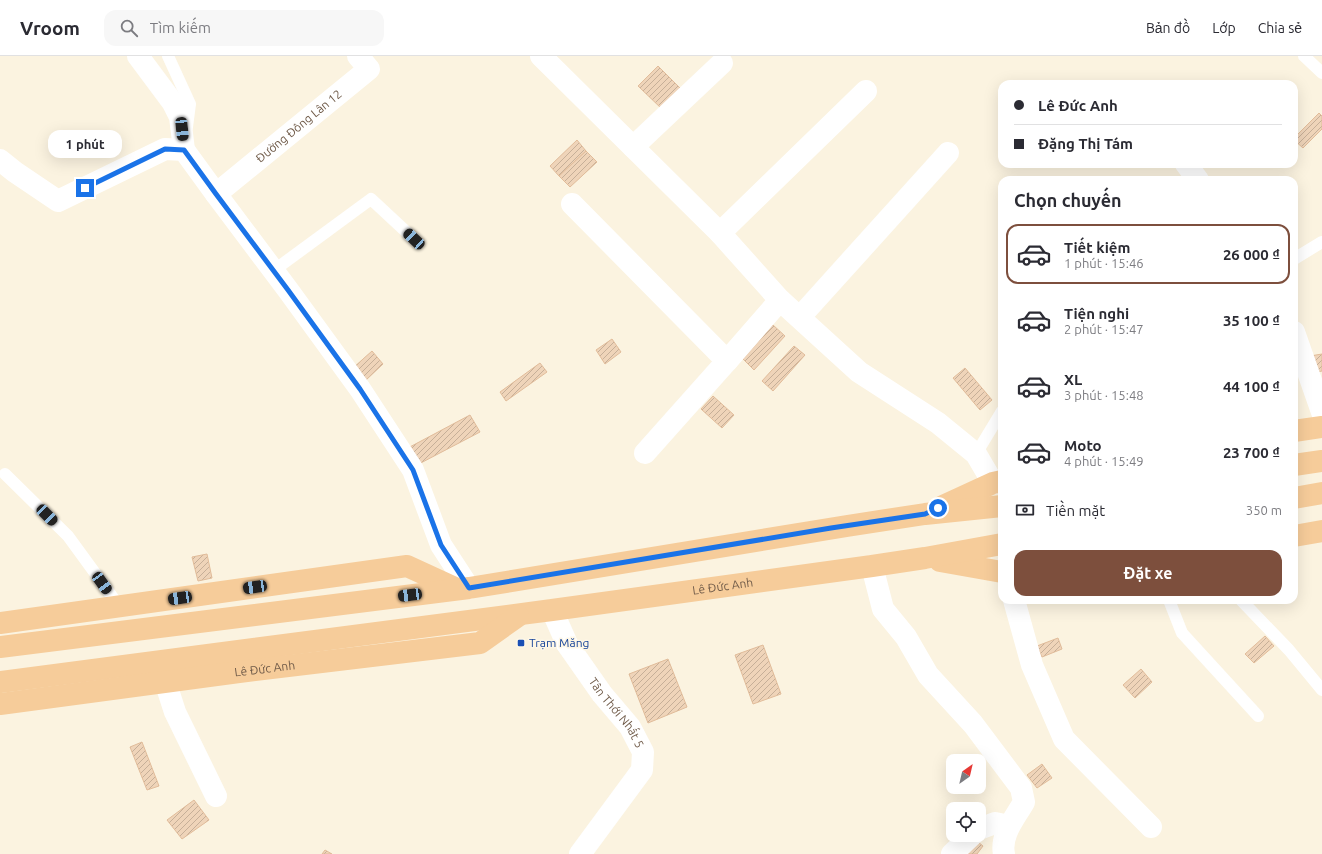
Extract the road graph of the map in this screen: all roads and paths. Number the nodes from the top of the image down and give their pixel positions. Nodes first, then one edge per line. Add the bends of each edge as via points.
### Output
1 (138, 56) edge
2 (168, 56) edge
3 (358, 56) edge
4 (541, 56) edge
5 (1304, 56) edge
6 (726, 60) edge
7 (1322, 73) edge
8 (866, 91) dead end
9 (633, 147) junction
10 (184, 150) junction
11 (948, 153) dead end
12 (0, 160) edge
13 (216, 194) junction
14 (572, 204) dead end
15 (720, 233) junction
16 (414, 239) dead end
17 (1322, 242) edge
18 (1298, 257) edge
19 (273, 271) junction
20 (780, 300) junction
21 (800, 317) junction
22 (1298, 343) edge
23 (726, 361) junction
24 (1322, 412) edge
25 (998, 418) edge
26 (1322, 427) edge
27 (1298, 430) edge
28 (645, 453) dead end
29 (976, 454) junction
30 (1322, 461) edge
31 (1298, 464) edge
32 (5, 474) dead end
33 (998, 482) edge
34 (1322, 493) edge
35 (1298, 497) edge
36 (998, 506) edge
37 (925, 514) junction
38 (1322, 531) edge
39 (1298, 535) edge
40 (998, 545) edge
41 (925, 558) junction
42 (872, 566) junction
43 (998, 571) edge
44 (463, 589) junction
45 (1015, 604) edge
46 (1171, 604) edge
47 (1245, 604) edge
48 (119, 606) junction
49 (552, 610) junction
50 (520, 614) junction
51 (0, 622) edge
52 (0, 647) edge
53 (165, 681) junction
54 (0, 682) edge
55 (1322, 690) edge
56 (0, 704) edge
57 (1258, 716) dead end
58 (216, 796) dead end
59 (986, 826) edge
60 (1009, 826) junction
61 (1151, 827) dead end
62 (965, 842) edge
63 (580, 854) edge
64 (952, 854) edge
65 (1004, 854) edge

1 - 10 street via 173,103 180,117
2 - 10 lane via 190,104
3 - 13 street, Đường Đông Lân 12 via 369,69
4 - 9 street
5 - 7 lane
6 - 9 street
8 - 15 street
9 - 15 street
10 - 12 street via 165,149 58,201
10 - 13 street
11 - 21 street
13 - 19 street
14 - 23 street
15 - 20 street
16 - 19 lane via 371,199
17 - 18 lane
19 - 44 street via 360,389 413,470 441,545
20 - 21 street
20 - 23 street
21 - 29 street via 859,372 938,423
22 - 24 street
23 - 28 street
25 - 29 lane
26 - 27 highway
29 - 33 street
30 - 31 highway
32 - 48 lane via 68,536
33 - 37 highway
34 - 35 highway
36 - 37 highway
37 - 44 highway
38 - 39 highway
40 - 41 highway, Lê Đức Anh
41 - 42 highway, Lê Đức Anh
41 - 43 highway, Lê Đức Anh
42 - 49 highway, Lê Đức Anh
42 - 60 street via 884,609 906,637 928,675 973,724 1021,788 1024,802
44 - 48 highway via 406,566
44 - 52 highway
45 - 61 street via 1032,666 1064,739
46 - 57 lane via 1182,633
47 - 55 lane via 1289,650
48 - 51 highway
49 - 50 highway, Lê Đức Anh
49 - 63 street, Tân Thới Nhất 5 via 567,644 602,694 630,727 643,752 642,770
50 - 53 highway, Lê Đức Anh via 480,643
50 - 54 highway, Lê Đức Anh
53 - 56 highway, Lê Đức Anh
53 - 58 street via 174,712
59 - 60 street via 995,823
60 - 65 street via 1005,836
62 - 64 street

